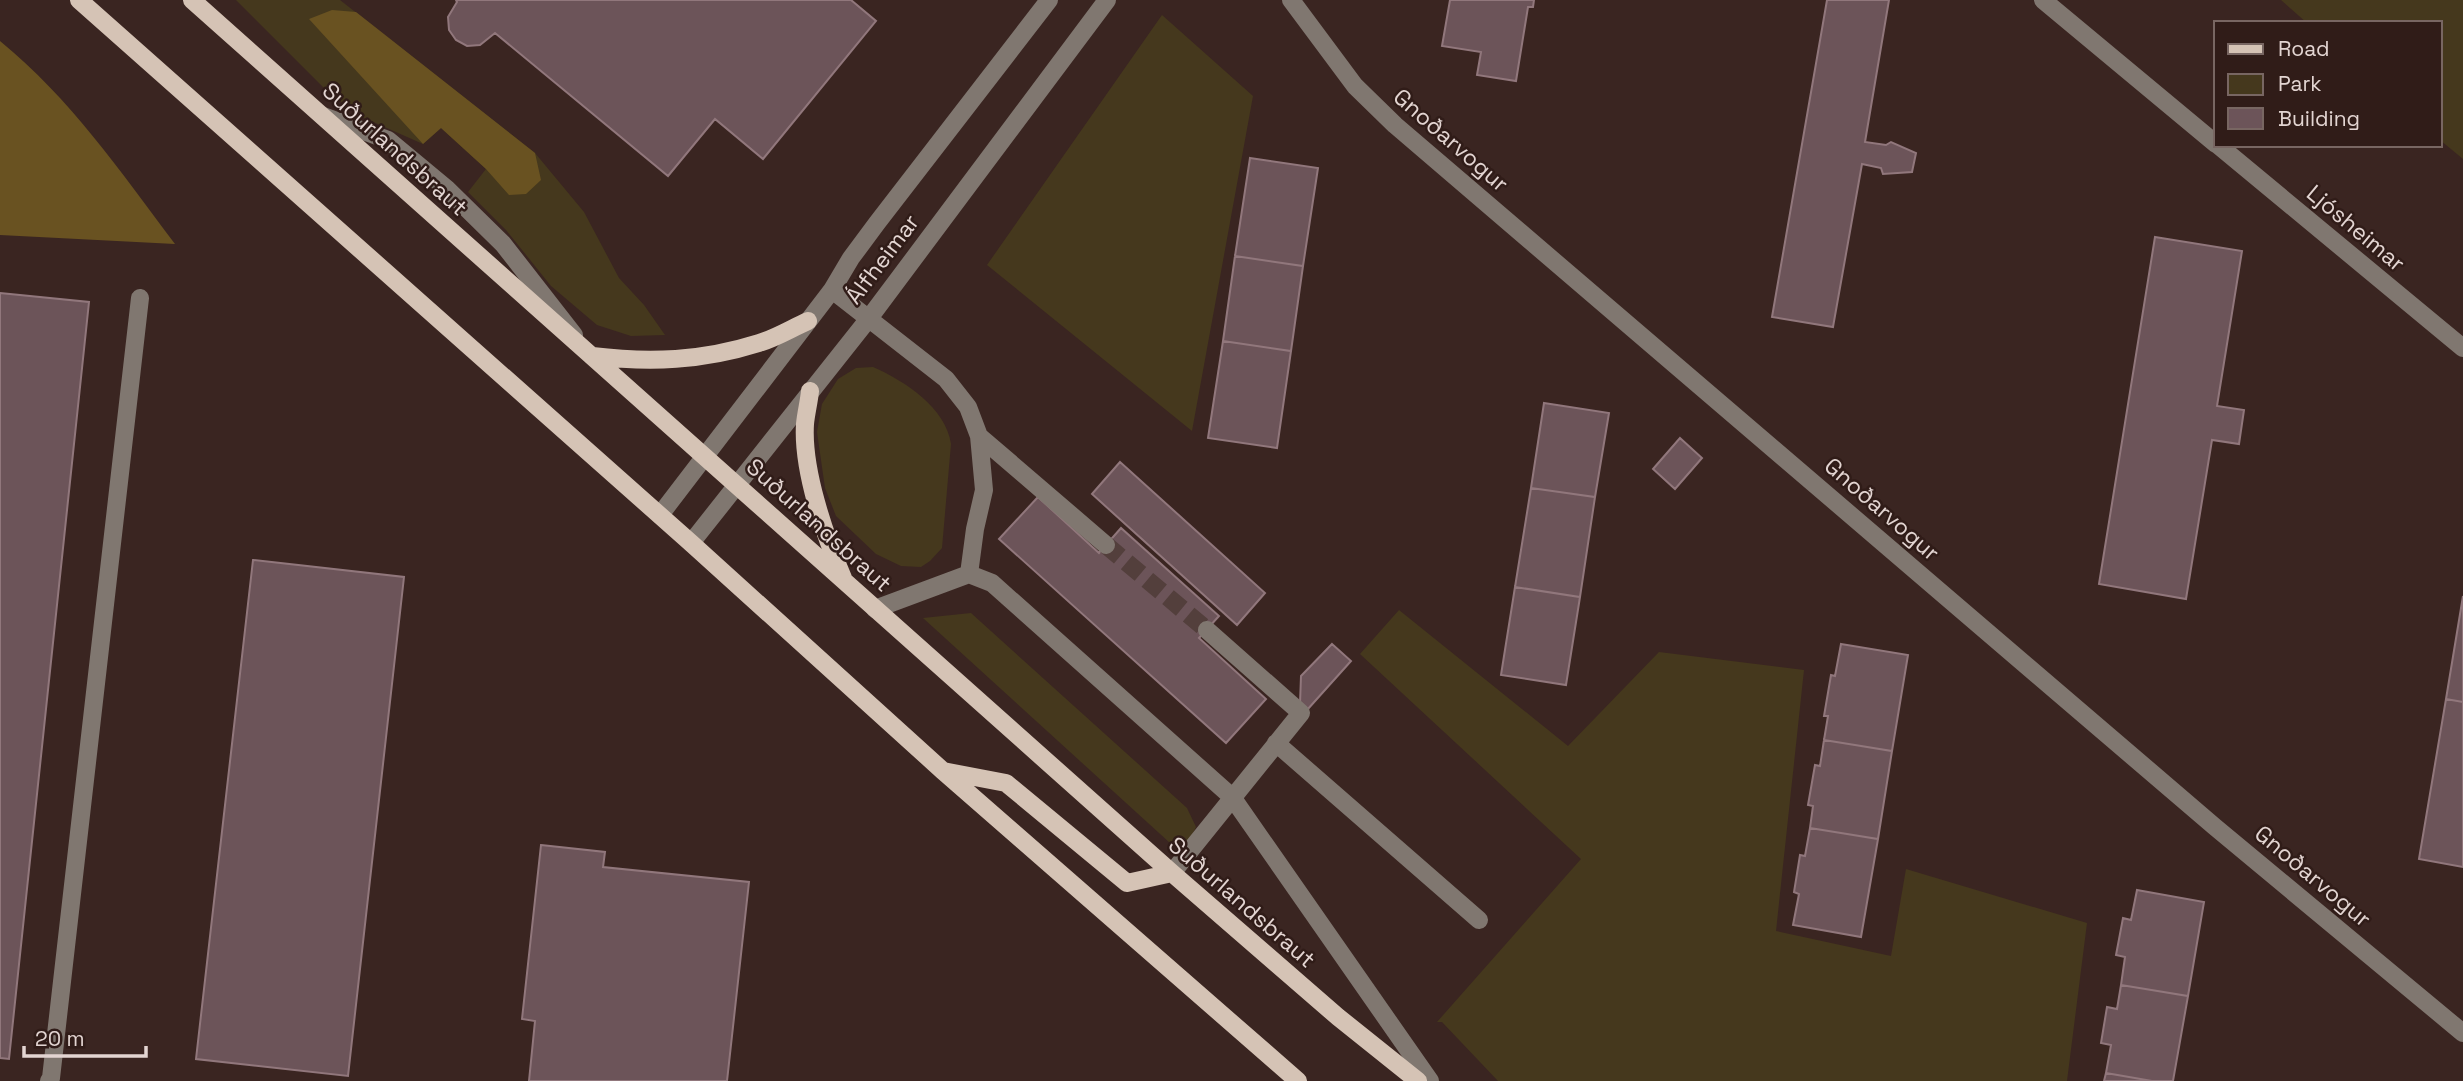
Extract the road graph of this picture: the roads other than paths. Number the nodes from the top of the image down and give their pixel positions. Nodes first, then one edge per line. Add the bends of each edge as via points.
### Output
1 (79, 0) edge
2 (192, 0) edge
3 (1049, 0) edge
4 (1107, 0) edge
5 (1291, 0) edge
6 (2043, 0) edge
7 (319, 114) junction
8 (2214, 142) edge
9 (2219, 147) edge
10 (832, 290) junction
11 (140, 298) dead end
12 (870, 317) junction
13 (808, 321) junction
14 (2463, 348) edge
15 (592, 356) junction
16 (810, 391) junction
17 (979, 436) junction
18 (704, 456) junction
19 (738, 484) junction
20 (660, 515) junction
21 (691, 543) junction
22 (1106, 545) tunnel mouth
23 (969, 575) junction
24 (846, 584) junction
25 (875, 609) junction
26 (1207, 631) tunnel mouth
27 (1276, 743) junction
28 (943, 771) junction
29 (1232, 797) junction
30 (1172, 873) junction
31 (1479, 920) dead end
32 (2463, 1033) edge
33 (1295, 1080) edge
34 (48, 1081) edge
35 (1418, 1081) edge
36 (1430, 1081) edge

1 - 20 main road
2 - 7 main road, Suðurlandsbraut
3 - 10 street, Álfheimar via 877,223
4 - 12 street, Álfheimar
5 - 32 street, Gnoðarvogur via 1355,86 1405,134 2215,827
6 - 8 street, Ljósheimar
7 - 15 main road, Suðurlandsbraut
7 - 15 street via 388,140 447,189 503,244
9 - 14 street, Ljósheimar
10 - 12 street
10 - 13 street, Álfheimar
11 - 34 street
12 - 16 street, Álfheimar
12 - 17 street via 946,379 968,407
13 - 15 main road via 760,342 684,359 638,362
13 - 18 street, Álfheimar
15 - 18 main road, Suðurlandsbraut
16 - 19 street, Álfheimar
16 - 24 main road via 807,457 828,543
17 - 22 street
17 - 23 street via 984,490
18 - 19 main road, Suðurlandsbraut
18 - 20 street, Álfheimar
19 - 21 street, Álfheimar
19 - 24 main road, Suðurlandsbraut
20 - 21 main road
21 - 28 main road
23 - 25 street
23 - 29 street via 992,583
24 - 25 main road, Suðurlandsbraut
25 - 30 main road, Suðurlandsbraut
26 - 27 street via 1301,713
27 - 29 street
27 - 31 street
28 - 30 main road via 1006,783 1127,883
28 - 33 main road
29 - 30 street
29 - 36 street
30 - 35 main road, Suðurlandsbraut

